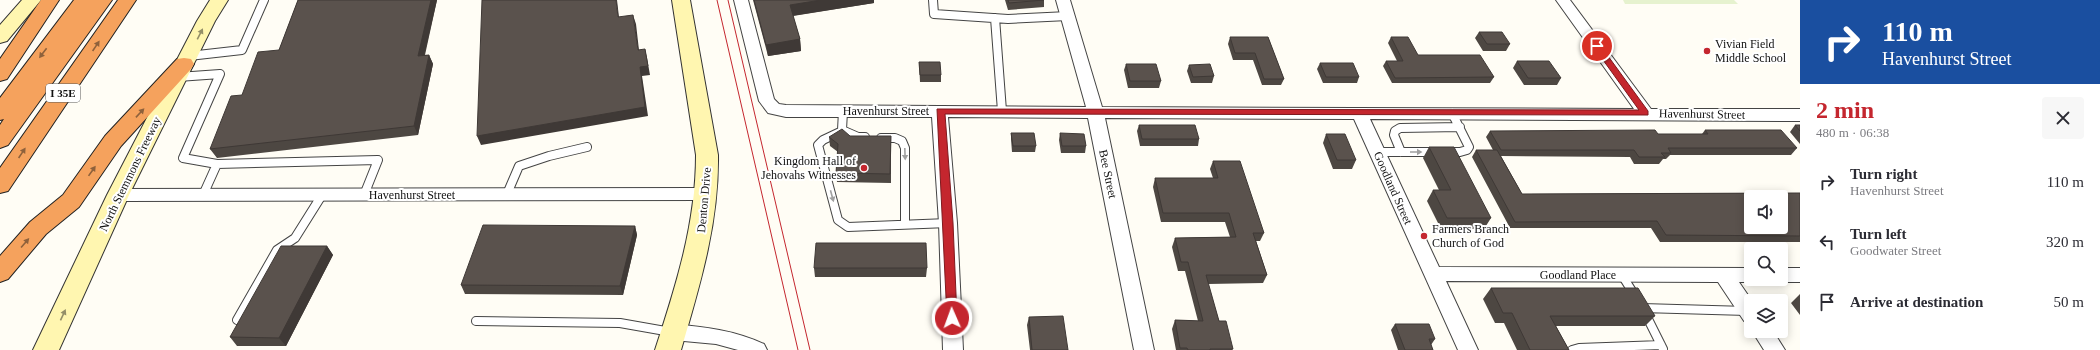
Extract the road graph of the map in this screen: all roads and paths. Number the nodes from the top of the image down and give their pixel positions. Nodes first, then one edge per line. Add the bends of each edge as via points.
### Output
1 (32, 0) edge
2 (50, 0) edge
3 (84, 0) edge
4 (103, 0) edge
5 (127, 0) edge
6 (219, 0) edge
7 (264, 0) edge
8 (681, 0) edge
9 (741, 0) edge
10 (933, 0) edge
11 (1563, 0) edge
12 (1066, 8) edge
13 (994, 18) junction
14 (0, 37) edge
15 (184, 65) junction
16 (0, 74) edge
17 (843, 111) junction
18 (940, 111) junction
19 (1002, 111) junction
20 (1095, 111) junction
21 (0, 113) edge
22 (1359, 113) junction
23 (1452, 113) junction
24 (1645, 113) junction
25 (1800, 115) edge
26 (1460, 127) junction
27 (842, 130) junction
28 (0, 140) edge
29 (587, 147) dead end
30 (1377, 152) junction
31 (1401, 152) junction
32 (217, 164) junction
33 (0, 185) edge
34 (507, 194) junction
35 (707, 194) junction
36 (118, 195) junction
37 (203, 195) junction
38 (322, 195) junction
39 (364, 195) junction
40 (948, 223) junction
41 (905, 224) junction
42 (0, 272) edge
43 (1432, 274) junction
44 (1622, 275) junction
45 (1744, 275) edge
46 (1788, 275) edge
47 (1800, 275) edge
48 (1724, 276) junction
49 (1744, 304) edge
50 (1642, 308) junction
51 (1744, 313) edge
52 (237, 320) dead end
53 (476, 321) dead end
54 (1767, 338) edge
55 (671, 341) edge
56 (1662, 348) edge
57 (46, 350) edge
58 (757, 350) edge
59 (953, 350) edge
60 (1144, 350) edge
61 (1468, 350) edge
62 (1572, 350) edge
63 (1775, 350) edge

1 - 14 main road
2 - 16 highway
3 -> 21 highway
4 - 28 highway
33 -> 5 highway, I 35E
15 -> 6 main road, North Stemmons Freeway
7 - 15 lane via 242,50
8 - 35 main road, Denton Drive via 707,155
9 - 17 street, Havenhurst Street via 767,101 774,108 786,111
10 - 13 lane via 934,14
11 - 24 street
12 - 13 lane
12 - 20 street, Bee Street via 1080,50
13 - 19 lane
15 - 32 lane via 220,74 183,158
15 - 36 main road, North Stemmons Freeway
42 -> 15 highway via 38,228 71,201 113,141
17 - 18 street, Havenhurst Street
17 - 27 lane
18 - 19 street, Havenhurst Street
18 - 40 street
19 - 20 street, Havenhurst Street
20 - 22 street, Havenhurst Street
20 - 60 street, Bee Street
22 - 23 street, Havenhurst Street
22 - 30 street, Goodland Street
23 - 24 street, Havenhurst Street
23 - 26 lane
24 - 25 street, Havenhurst Street
26 - 31 lane via 1408,128 1395,131 1394,135
31 -> 26 lane via 1467,150 1469,147
27 -> 41 lane via 858,137 895,138 902,141 905,148
27 -> 41 lane via 818,145 838,220 848,227
29 - 34 lane via 519,166
30 - 31 lane
30 - 43 street, Goodland Street
32 - 37 lane
32 - 39 lane via 378,160
34 - 35 street, Havenhurst Street
34 - 39 street, Havenhurst Street
35 - 55 main road, Denton Drive via 699,247
36 - 37 street, Havenhurst Street
57 -> 36 main road, North Stemmons Freeway
37 - 38 street, Havenhurst Street
38 - 39 street, Havenhurst Street
38 - 52 lane via 295,238 277,250
40 - 41 lane
40 - 59 street
43 - 44 street, Goodland Place
43 - 61 street, Goodland Street
44 - 48 street, Goodland Place
44 - 50 lane
45 - 48 street, Goodland Place
46 - 47 street
48 - 49 street
50 - 51 lane
50 - 56 lane
53 - 55 lane via 620,323
54 - 63 street
55 - 58 street via 722,337 740,341
56 - 62 lane

